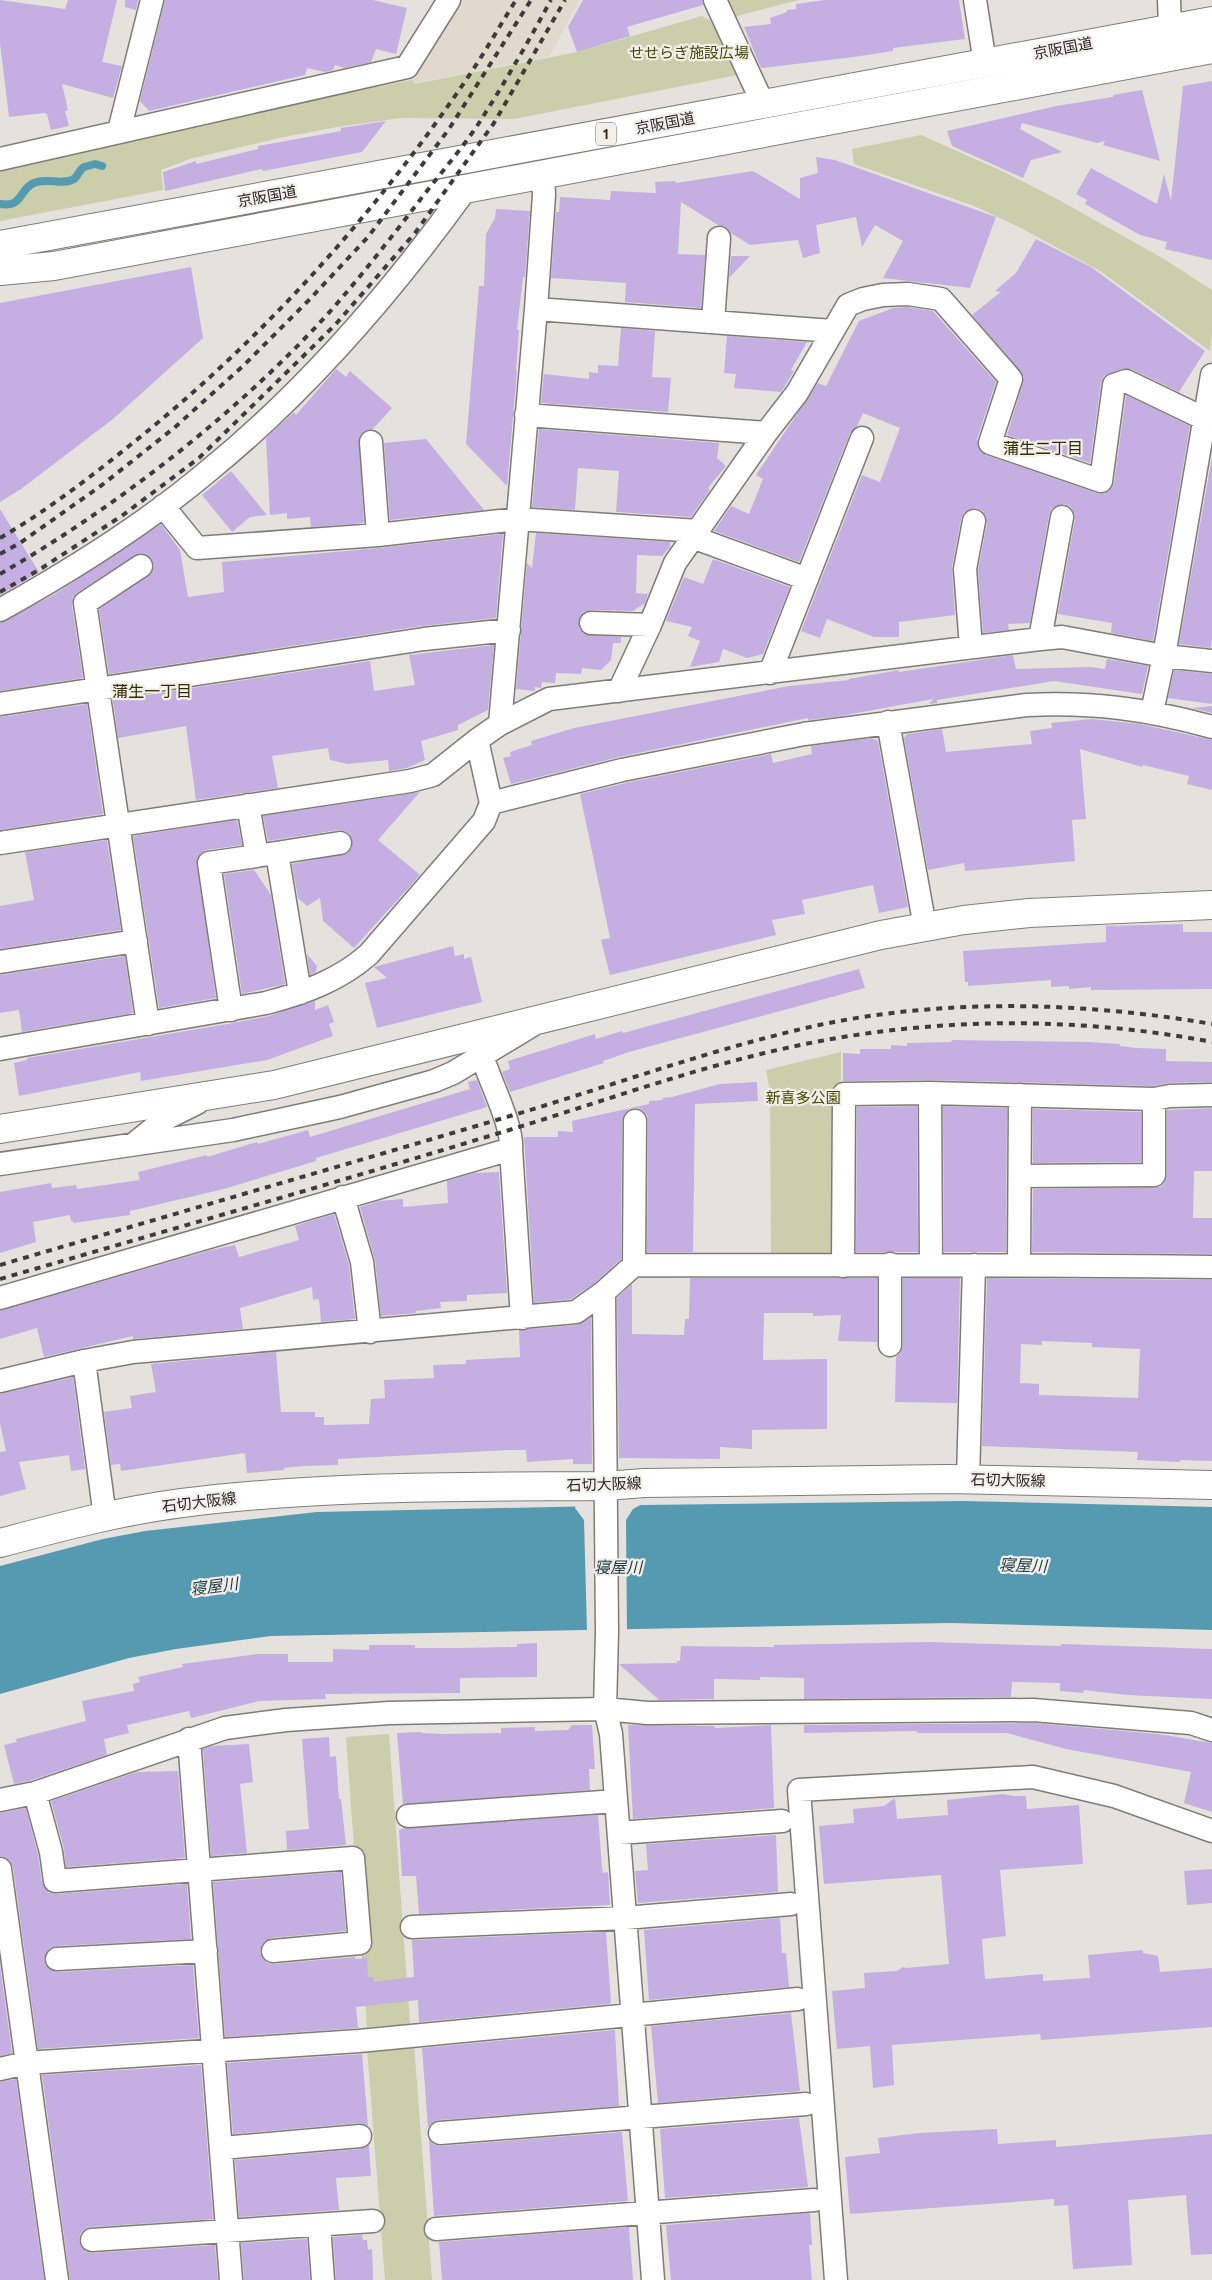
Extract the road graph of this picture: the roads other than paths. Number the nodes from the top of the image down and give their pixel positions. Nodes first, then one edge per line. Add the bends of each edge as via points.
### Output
1 (152, 0) edge
2 (449, 0) edge
3 (715, 0) edge
4 (975, 0) edge
5 (1169, 0) edge
6 (1212, 21) edge
7 (1170, 27) junction
8 (1212, 49) edge
9 (985, 63) junction
10 (763, 104) junction
11 (119, 131) junction
12 (0, 158) edge
13 (543, 174) junction
14 (466, 189) junction
15 (720, 238) dead end
16 (0, 245) edge
17 (0, 271) edge
18 (536, 309) junction
19 (713, 322) junction
20 (832, 331) junction
21 (1212, 375) edge
22 (526, 415) junction
23 (1205, 419) junction
24 (766, 432) junction
25 (862, 438) dead end
26 (371, 442) dead end
27 (163, 506) junction
28 (1062, 517) dead end
29 (517, 519) junction
30 (974, 521) dead end
31 (378, 534) junction
32 (695, 534) junction
33 (141, 566) dead end
34 (807, 579) junction
35 (0, 610) edge
36 (591, 623) dead end
37 (650, 625) junction
38 (509, 630) junction
39 (1040, 639) junction
40 (971, 647) junction
41 (1164, 656) junction
42 (1212, 661) edge
43 (770, 673) junction
44 (96, 690) junction
45 (618, 691) junction
46 (0, 704) edge
47 (1152, 712) junction
48 (888, 722) junction
49 (500, 724) junction
50 (1212, 727) edge
51 (477, 740) junction
52 (491, 803) junction
53 (248, 805) junction
54 (118, 825) junction
55 (0, 843) edge
56 (340, 843) dead end
57 (267, 855) junction
58 (1212, 905) edge
59 (925, 927) junction
60 (136, 941) junction
61 (0, 962) edge
62 (300, 993) junction
63 (231, 1010) junction
64 (546, 1017) junction
65 (148, 1024) junction
66 (0, 1049) edge
67 (486, 1067) dead end
68 (930, 1092) junction
69 (221, 1094) junction
70 (1020, 1095) junction
71 (1212, 1095) edge
72 (1154, 1099) junction
73 (635, 1121) dead end
74 (0, 1128) edge
75 (133, 1145) junction
76 (511, 1148) junction
77 (0, 1164) edge
78 (1020, 1176) junction
79 (343, 1197) junction
80 (890, 1264) junction
81 (931, 1264) junction
82 (1019, 1264) junction
83 (634, 1265) junction
84 (974, 1265) junction
85 (843, 1266) junction
86 (1212, 1267) edge
87 (604, 1292) junction
88 (0, 1298) edge
89 (522, 1318) junction
90 (370, 1332) junction
91 (890, 1345) dead end
92 (84, 1361) junction
93 (0, 1381) edge
94 (968, 1479) junction
95 (1212, 1485) edge
96 (606, 1494) junction
97 (105, 1517) junction
98 (0, 1543) edge
99 (604, 1709) junction
100 (1212, 1730) edge
101 (189, 1740) junction
102 (35, 1793) junction
103 (0, 1800) edge
104 (616, 1801) junction
105 (408, 1816) dead end
106 (782, 1821) dead end
107 (1212, 1831) edge
108 (619, 1834) junction
109 (0, 1868) edge
110 (200, 1870) junction
111 (791, 1904) dead end
112 (625, 1918) junction
113 (412, 1927) dead end
114 (206, 1951) junction
115 (273, 1951) dead end
116 (57, 1959) dead end
117 (798, 1999) dead end
118 (633, 2013) junction
119 (213, 2050) junction
120 (26, 2064) junction
121 (0, 2070) edge
122 (806, 2104) dead end
123 (641, 2118) junction
124 (440, 2133) dead end
125 (360, 2136) dead end
126 (222, 2148) junction
127 (814, 2200) dead end
128 (648, 2212) junction
129 (373, 2221) dead end
130 (319, 2224) junction
131 (436, 2229) dead end
132 (227, 2230) junction
133 (92, 2240) dead end
134 (57, 2280) edge
135 (231, 2280) edge
136 (323, 2280) edge
137 (653, 2280) edge
138 (836, 2280) edge

1 - 11 street
2 - 11 street via 407,67
3 - 10 street
4 - 9 street
5 - 7 street
6 - 7 main road, 京阪国道 / 1
7 - 9 main road, 京阪国道 / 1
8 - 13 main road, 京阪国道 / 1
9 - 10 main road, 京阪国道 / 1
10 - 16 main road, 京阪国道 / 1
11 - 12 street
13 - 14 main road, 京阪国道 / 1
13 - 18 street
14 - 17 main road, 京阪国道 / 1 via 54,266
14 - 27 street via 424,248 348,337 281,406 207,472
15 - 19 street
18 - 19 street
18 - 22 street
19 - 20 street
20 - 23 street via 848,305 863,299 908,294 941,300 1011,379 990,443 1101,481 1114,385 1126,380
20 - 24 street via 797,393
21 - 23 street
22 - 24 street
22 - 29 street
23 - 41 street
24 - 32 street
25 - 34 street
26 - 31 street
27 - 31 street via 197,548
27 - 35 street via 46,584
28 - 39 street
29 - 31 street
29 - 32 street
29 - 38 street
30 - 40 street via 965,569
32 - 34 street
32 - 37 street via 675,563
33 - 44 street via 85,603
34 - 43 street
36 - 37 street
37 - 45 street
38 - 44 street via 424,639
38 - 49 street
39 - 40 street
39 - 41 street via 1062,638
40 - 43 street
41 - 42 street
41 - 47 street
43 - 45 street
44 - 46 street
44 - 54 street
45 - 49 street via 549,699
47 - 48 street via 1116,706 1027,705
47 - 50 street
48 - 52 street via 804,734 622,770
48 - 59 street
49 - 51 street
51 - 52 street
51 - 53 street via 433,775
52 - 62 street via 484,821 369,954 345,973
53 - 54 street
53 - 57 street
54 - 55 street
54 - 60 street
56 - 57 street
57 - 62 street
57 - 63 street via 209,863
58 - 59 main road via 1048,911 990,916
59 - 64 main road
60 - 61 street
60 - 65 street
62 - 63 street
63 - 65 street
64 - 69 main road
64 - 75 street via 434,1081 255,1126
65 - 66 street
67 - 76 street via 512,1141
68 - 70 street
68 - 81 street
68 - 85 street via 844,1094
69 - 74 main road
69 - 75 street via 189,1105 165,1119
70 - 72 street
70 - 78 street
71 - 72 street
72 - 78 street via 1154,1175
73 - 83 street
75 - 77 street
76 - 79 street
76 - 89 street
78 - 82 street
79 - 88 street
79 - 90 street via 362,1262
80 - 81 street
80 - 85 street
80 - 91 street
81 - 84 street
82 - 84 street
82 - 86 street
83 - 85 street
83 - 87 street
84 - 94 street
87 - 89 street via 576,1312
87 - 96 street
89 - 90 street
90 - 92 street via 133,1352
92 - 93 street
92 - 97 street
94 - 95 main road, 石切大阪線
94 - 96 main road, 石切大阪線 via 644,1483
96 - 97 main road, 石切大阪線 via 313,1491 181,1503
96 - 99 street
97 - 98 main road, 石切大阪線
99 - 100 street via 647,1712 1033,1710 1191,1724
99 - 101 street via 389,1713 295,1720 226,1728
99 - 104 street via 611,1734
101 - 102 street
101 - 110 street
102 - 103 street
102 - 110 street via 52,1852 55,1881
104 - 105 street
104 - 108 street
106 - 108 street
107 - 138 street via 1114,1796 1033,1776 800,1790
108 - 112 street
109 - 120 street
110 - 114 street
110 - 115 street via 353,1858 360,1943
111 - 112 street
112 - 113 street
112 - 118 street
114 - 116 street
114 - 119 street
117 - 118 street
118 - 119 street via 359,2041
118 - 123 street
119 - 120 street
119 - 126 street
120 - 121 street
120 - 134 street
122 - 123 street
123 - 124 street
123 - 128 street
125 - 126 street
126 - 132 street
127 - 128 street
128 - 131 street
128 - 137 street
129 - 130 street
130 - 132 street
130 - 136 street
132 - 133 street
132 - 135 street

